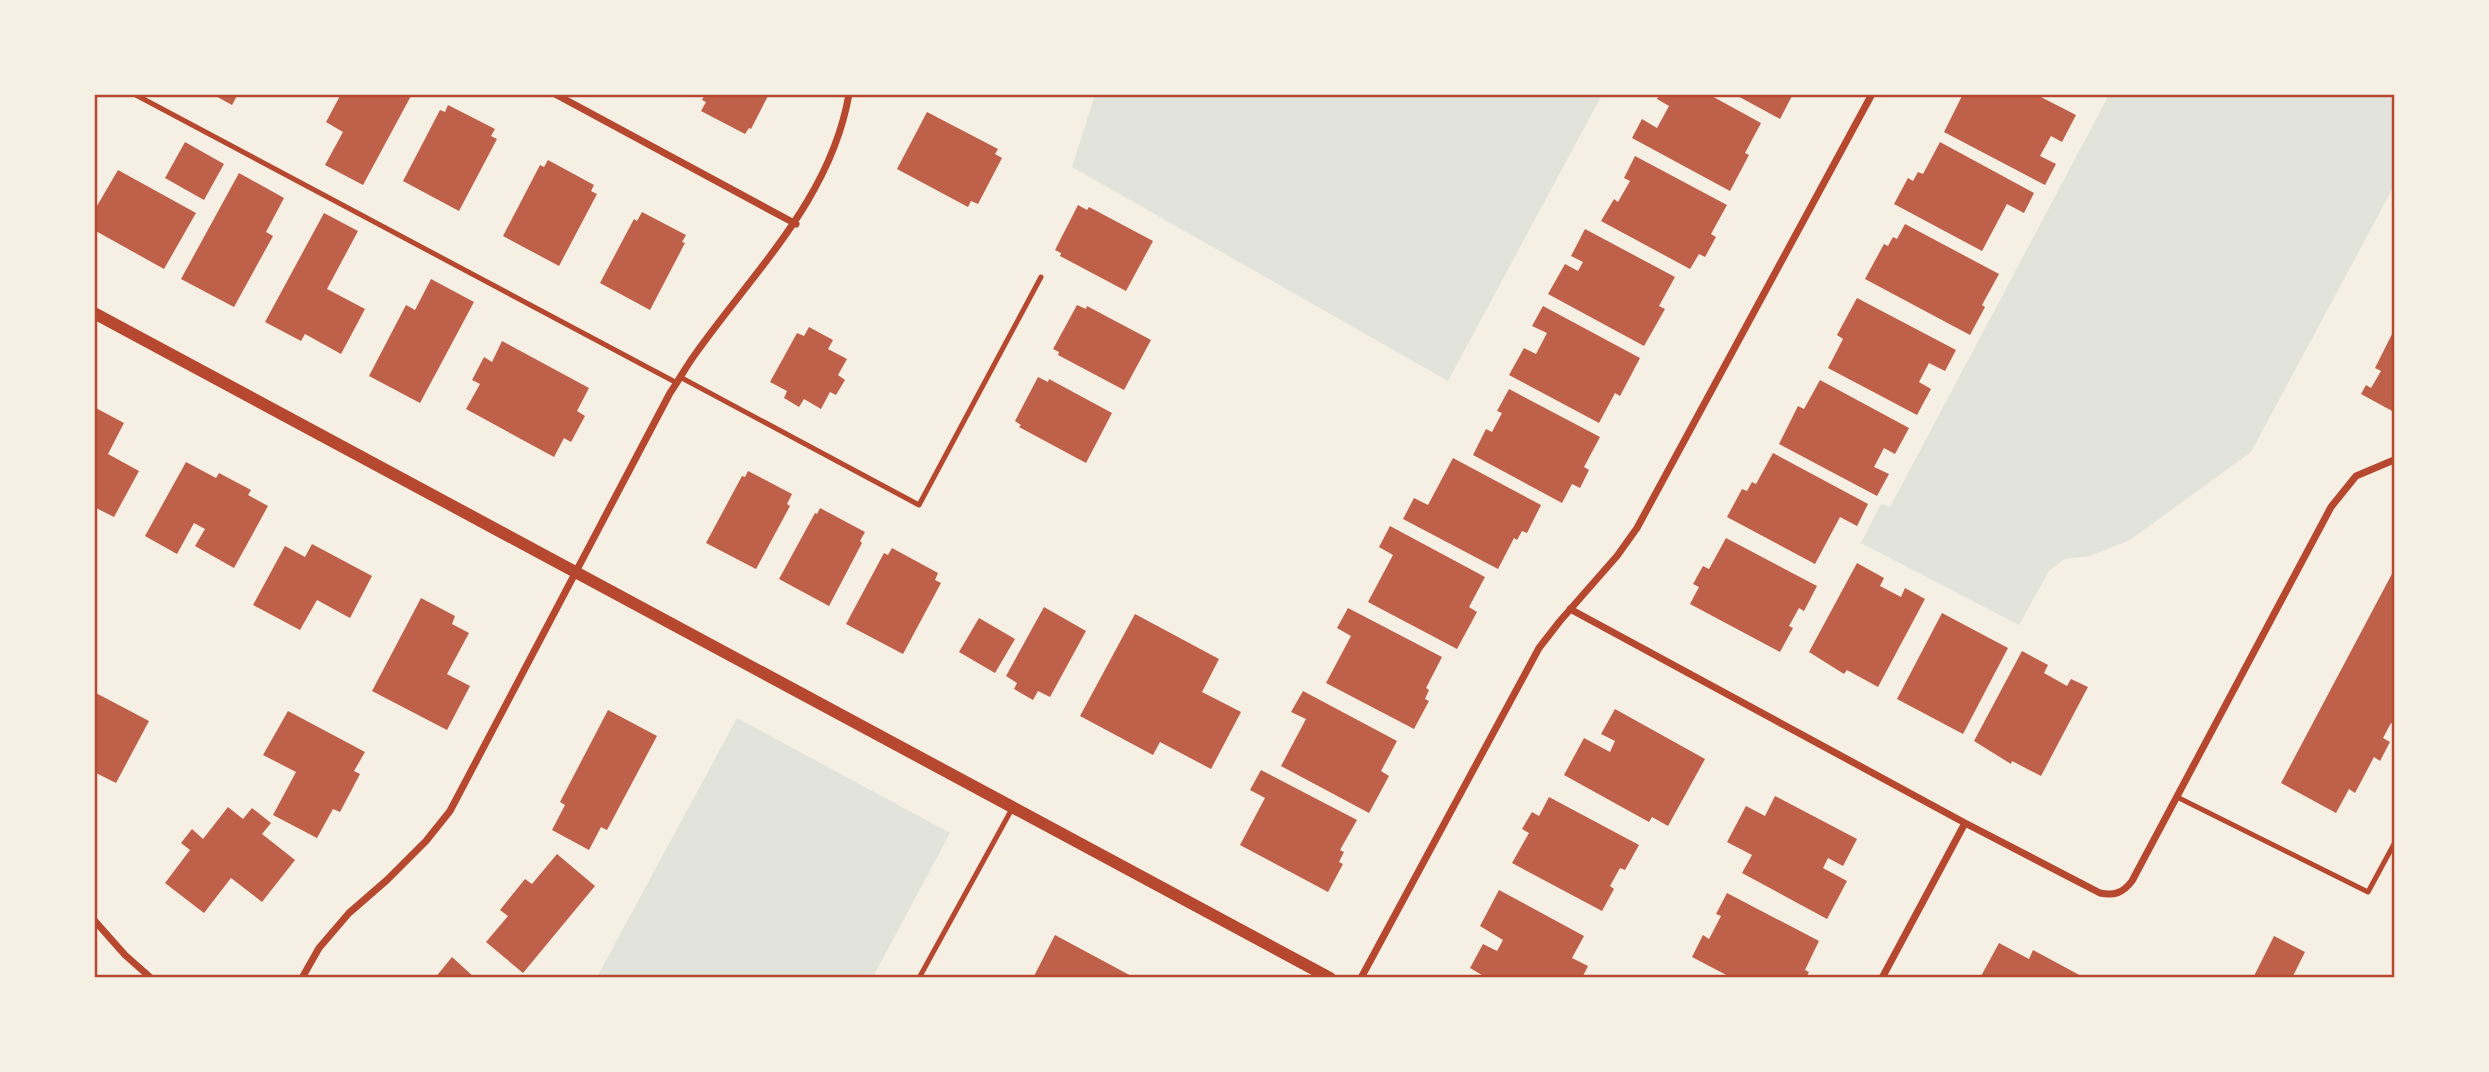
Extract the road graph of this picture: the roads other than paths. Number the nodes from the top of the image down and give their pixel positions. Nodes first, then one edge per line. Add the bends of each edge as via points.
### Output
1 (134, 94) edge
2 (555, 94) edge
3 (849, 94) edge
4 (1872, 94) edge
5 (796, 223) junction
6 (1041, 277) dead end
7 (94, 313) edge
8 (678, 380) junction
9 (2395, 460) edge
10 (575, 572) junction
11 (1570, 609) junction
12 (2177, 797) junction
13 (1013, 807) junction
14 (1965, 823) junction
15 (2395, 844) edge
16 (94, 920) edge
17 (151, 978) edge
18 (302, 978) edge
19 (919, 978) edge
20 (1330, 978) edge
21 (1361, 978) edge
22 (1882, 978) edge

1 - 8 lane
2 - 5 street
3 - 5 street via 836,147
4 - 11 street via 1637,528
5 - 8 street
6 - 8 lane via 919,505
7 - 10 street
8 - 10 street
9 - 12 street via 2356,476 2331,507
10 - 13 street
10 - 18 street via 450,811 426,842 349,912 319,948
11 - 14 street
11 - 21 street via 1539,648
12 - 14 street via 2132,881 2119,894 2100,893
12 - 15 lane via 2368,892
13 - 19 lane
13 - 20 street
14 - 22 street
16 - 17 street

